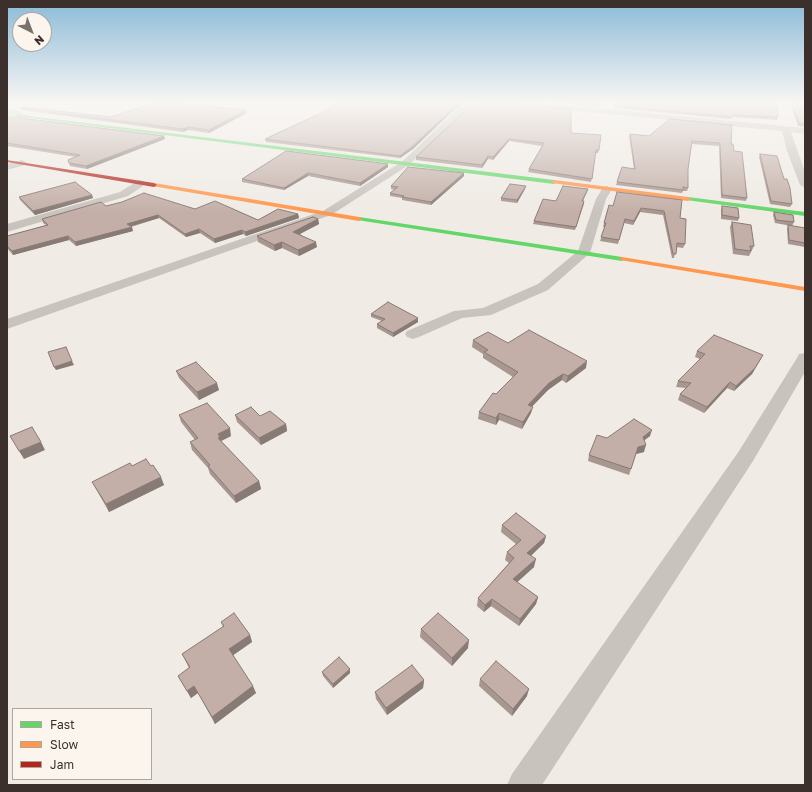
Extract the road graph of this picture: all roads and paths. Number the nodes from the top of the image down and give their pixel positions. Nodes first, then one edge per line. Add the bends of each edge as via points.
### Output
1 (213, 139) edge
2 (430, 139) edge
3 (789, 139) edge
4 (7, 161) edge
5 (406, 162) junction
6 (22, 163) junction
7 (7, 167) edge
8 (139, 183) junction
9 (805, 185) edge
10 (162, 186) junction
11 (607, 189) junction
12 (124, 194) junction
13 (327, 213) junction
14 (805, 214) edge
15 (7, 228) edge
16 (584, 253) junction
17 (805, 289) edge
18 (7, 324) edge
19 (413, 334) dead end
20 (805, 358) edge
21 (523, 785) edge

1 - 5 street
2 - 5 street
3 - 9 street
4 - 6 street
5 - 11 street
5 - 13 street
6 - 7 street
6 - 8 street
8 - 10 street
8 - 12 street
10 - 12 street
10 - 13 street
11 - 14 street
11 - 16 street via 601,199
12 - 15 street
13 - 16 street
13 - 18 street
16 - 17 street
16 - 19 street via 543,287 486,312 459,314
20 - 21 street via 746,456

